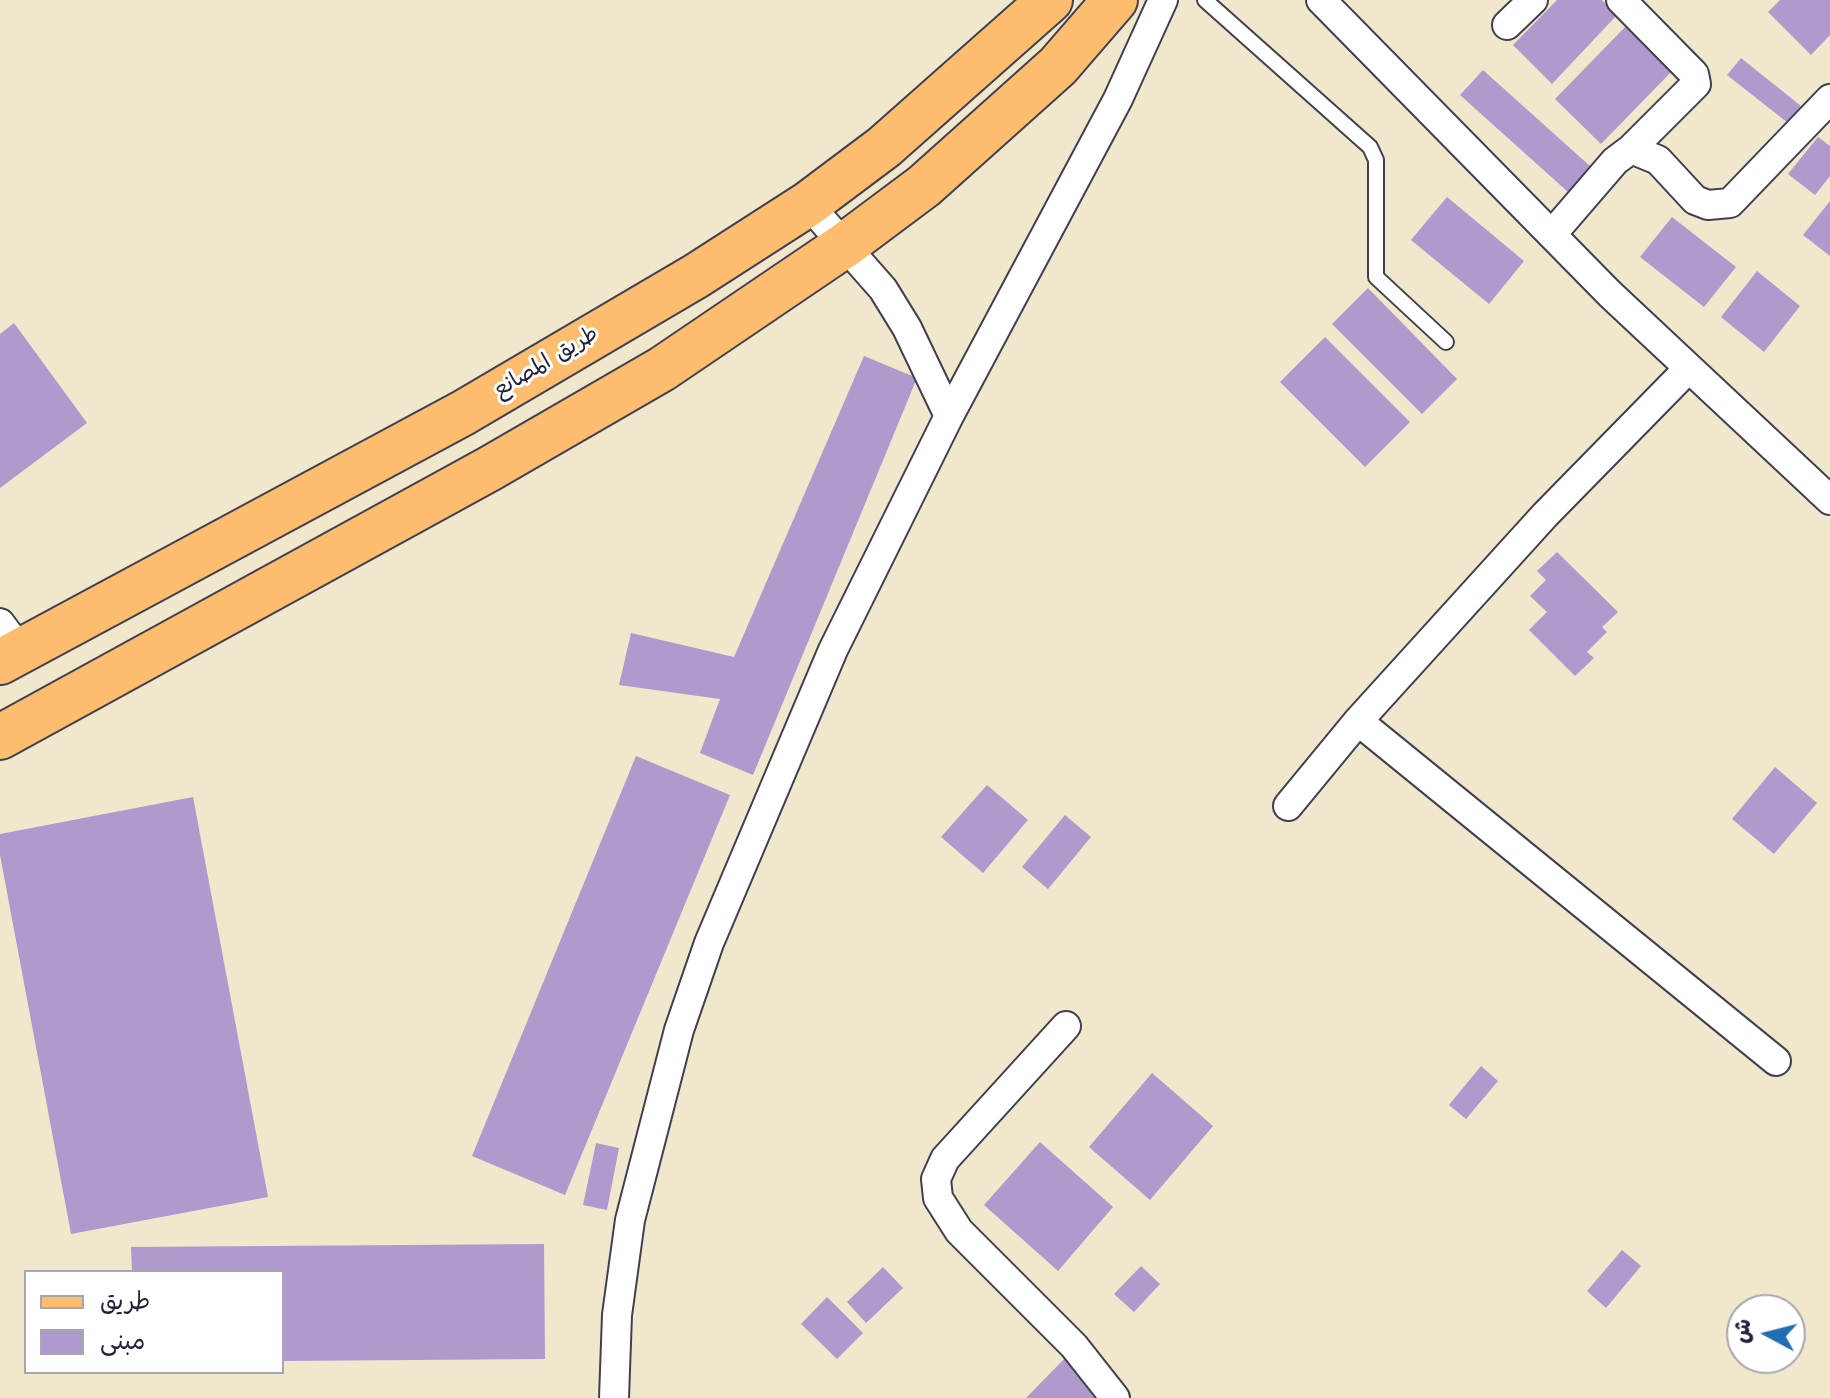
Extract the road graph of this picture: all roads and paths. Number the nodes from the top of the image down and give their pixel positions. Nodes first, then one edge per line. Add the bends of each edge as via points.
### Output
1 (1050, 0) edge
2 (1115, 0) edge
3 (1163, 0) edge
4 (1205, 0) edge
5 (1321, 0) edge
6 (1533, 0) edge
7 (1621, 0) edge
8 (1507, 25) dead end
9 (1830, 99) edge
10 (1631, 149) junction
11 (808, 204) junction
12 (1553, 233) junction
13 (845, 245) junction
14 (1446, 342) dead end
15 (1689, 368) junction
16 (949, 416) junction
17 (1830, 500) edge
18 (7, 645) edge
19 (1358, 721) junction
20 (0, 737) edge
21 (1288, 806) dead end
22 (1066, 1026) dead end
23 (1776, 1061) dead end
24 (614, 1398) edge
25 (1115, 1398) edge

1 - 11 main road, طريق المصانع via 884,147
2 - 13 main road via 1058,66 992,127
3 - 16 street via 1118,99
4 - 14 lane via 1370,147 1376,160 1376,277
5 - 12 street
6 - 8 street
7 - 10 street via 1694,74 1696,84
9 - 10 street via 1730,203 1695,200 1658,160
10 - 12 street
11 - 13 street
11 - 18 main road, طريق المصانع via 463,413
12 - 15 street
13 - 16 street via 883,289 907,328
13 - 20 main road via 598,407
15 - 17 street
15 - 19 street via 1545,515
16 - 24 street via 833,650 743,856 679,1030 630,1220 617,1315
19 - 21 street
19 - 23 street
22 - 25 street via 945,1159 936,1179 938,1198 959,1231 1074,1346

